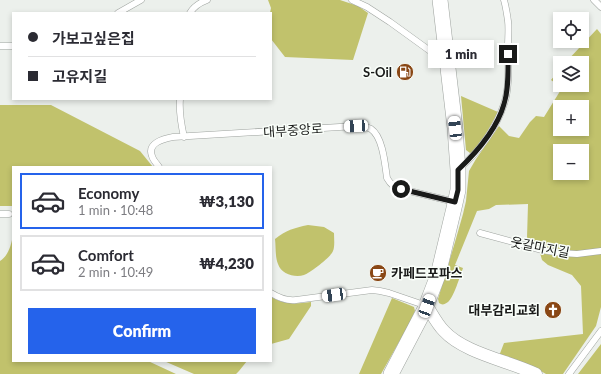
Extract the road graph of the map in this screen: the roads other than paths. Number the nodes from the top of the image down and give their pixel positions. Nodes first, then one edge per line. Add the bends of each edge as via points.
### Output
1 (141, 0) edge
2 (207, 0) edge
3 (352, 0) edge
4 (440, 0) edge
5 (504, 0) edge
6 (594, 0) edge
7 (601, 7) edge
8 (120, 12) edge
9 (191, 12) edge
10 (0, 46) edge
11 (12, 46) edge
12 (447, 63) junction
13 (180, 100) edge
14 (184, 137) junction
15 (158, 166) edge
16 (458, 170) junction
17 (455, 202) junction
18 (0, 214) edge
19 (9, 214) dead end
20 (480, 233) dead end
21 (601, 251) edge
22 (272, 294) edge
23 (427, 306) junction
24 (601, 331) edge
25 (391, 374) edge
26 (536, 374) edge
27 (569, 374) edge

1 - 8 lane
2 - 9 lane via 196,5
3 - 12 lane via 390,22
4 - 12 street
5 - 16 lane via 508,22 508,69 504,103 488,136
6 - 7 lane
10 - 11 lane
12 - 16 street
13 - 14 lane via 180,120
14 - 15 lane, 대부중앙로 via 164,139 153,146 152,157
14 - 17 lane, 대부중앙로 via 364,126 377,134 387,178 394,187
16 - 17 street
17 - 23 street via 438,275
18 - 19 lane
20 - 21 lane, 웃갈마지길 via 561,253
22 - 23 lane via 279,298 296,300 380,291
23 - 25 street
23 - 26 street via 445,332 457,341 478,352
24 - 27 lane

